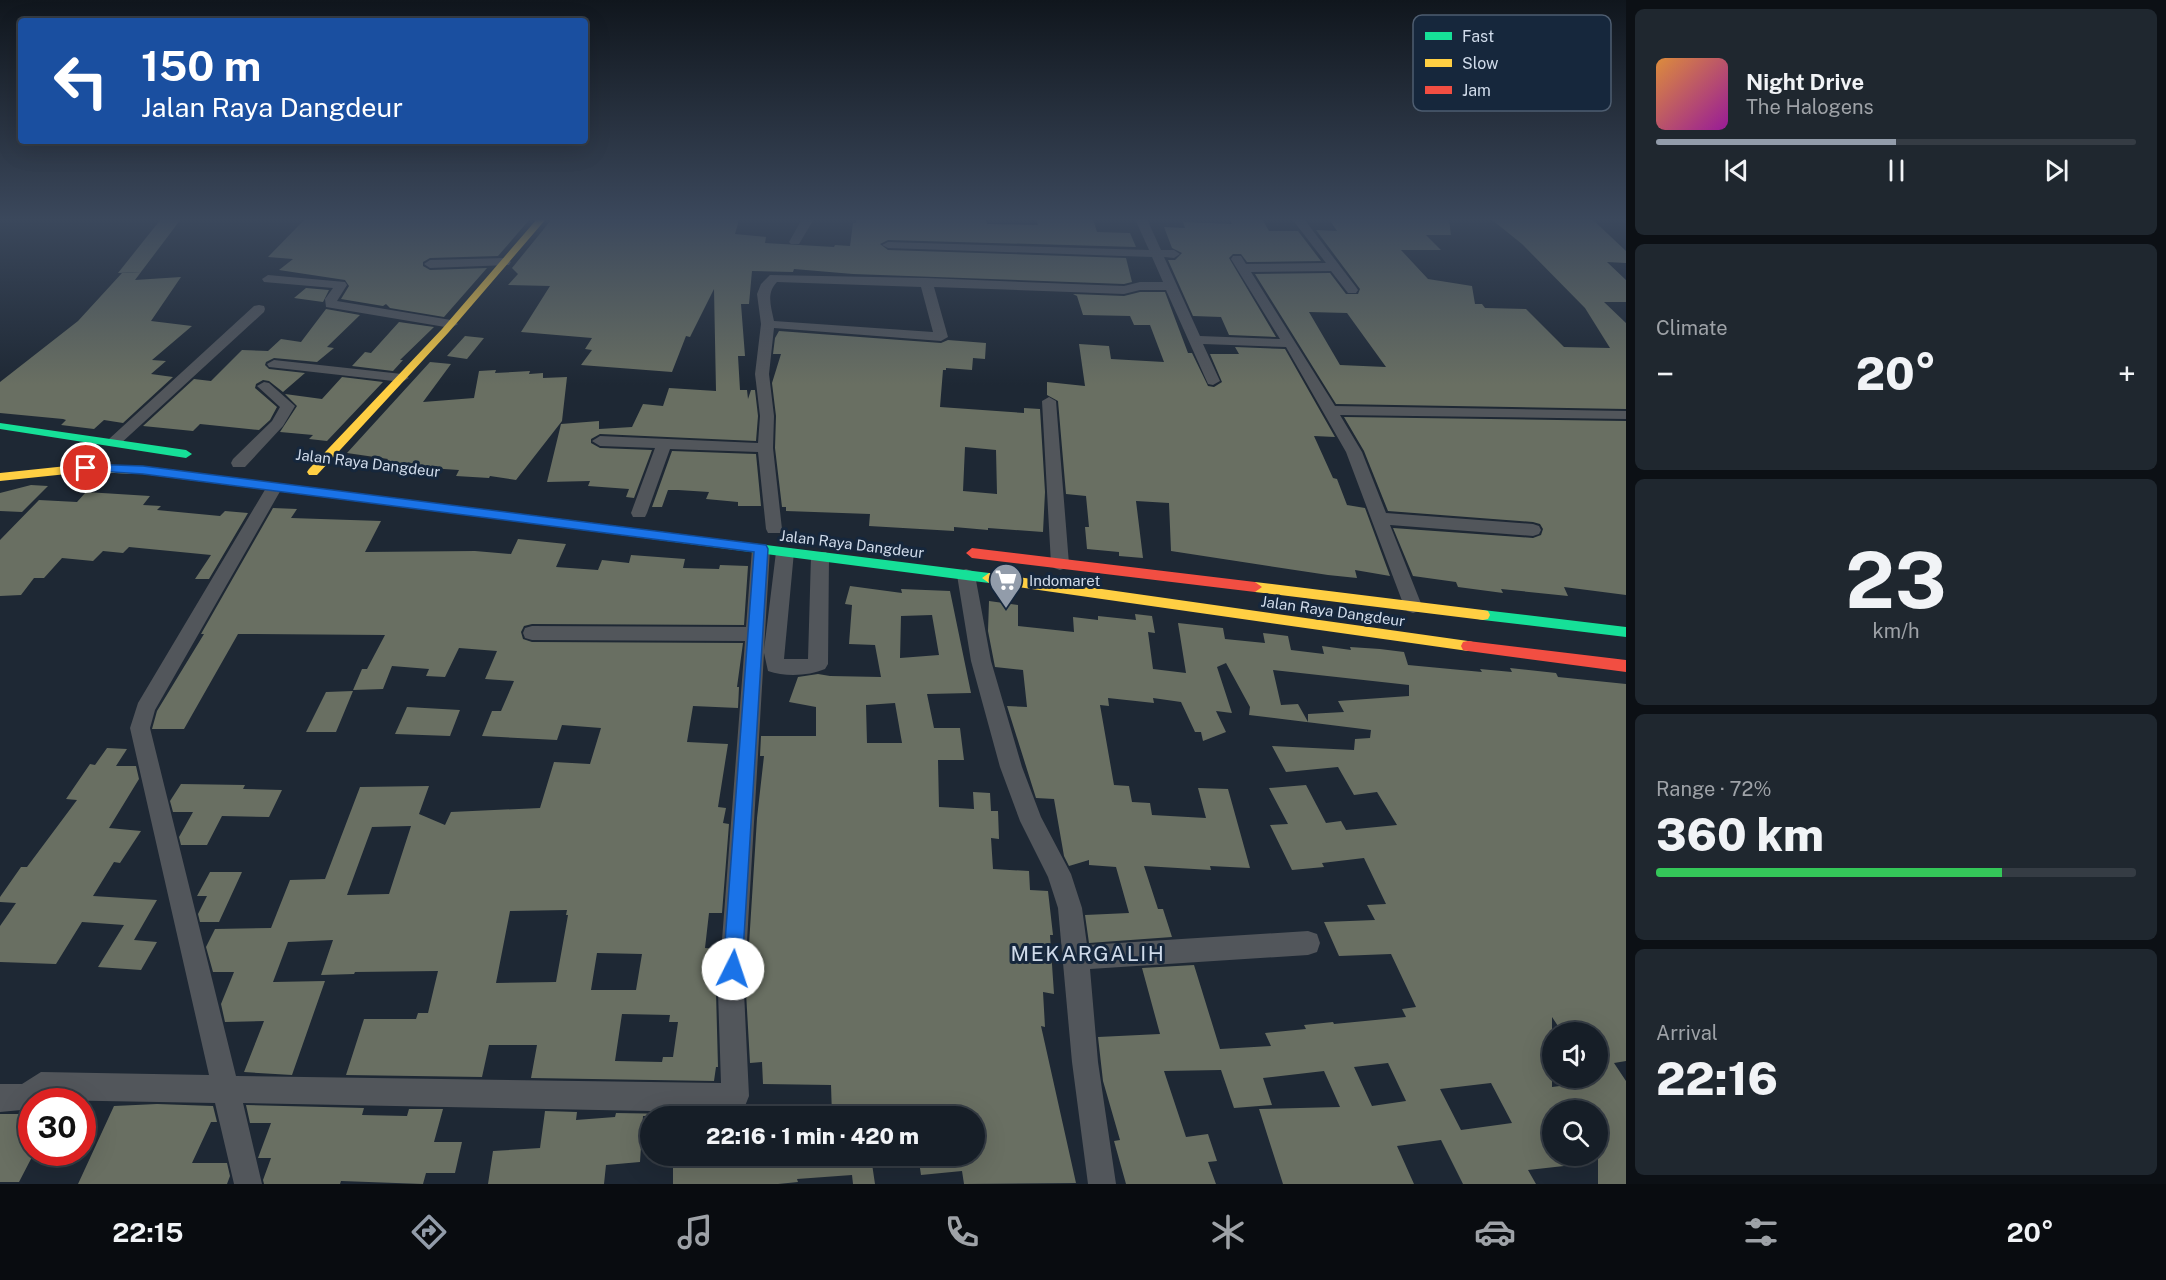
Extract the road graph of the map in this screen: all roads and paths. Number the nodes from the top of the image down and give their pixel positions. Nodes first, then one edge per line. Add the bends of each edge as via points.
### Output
1 (494, 274) edge
2 (1167, 274) edge
3 (1248, 274) edge
4 (1340, 274) edge
5 (268, 279) dead end
6 (926, 282) junction
7 (1172, 286) junction
8 (1352, 290) dead end
9 (259, 309) dead end
10 (451, 324) junction
11 (768, 324) junction
12 (1194, 340) junction
13 (1290, 343) junction
14 (274, 364) dead end
15 (402, 378) junction
16 (1212, 381) dead end
17 (264, 386) dead end
18 (1049, 401) dead end
19 (1331, 410) junction
20 (1626, 416) edge
21 (0, 426) edge
22 (600, 441) dead end
23 (114, 442) junction
24 (664, 444) junction
25 (765, 448) junction
26 (205, 457) dead end
27 (239, 463) dead end
28 (336, 475) dead end
29 (0, 477) edge
30 (274, 488) junction
31 (639, 513) dead end
32 (1378, 518) junction
33 (1533, 530) dead end
34 (771, 534) junction
35 (785, 552) junction
36 (820, 556) junction
37 (964, 564) junction
38 (1060, 564) junction
39 (1413, 606) junction
40 (1626, 632) edge
41 (532, 633) dead end
42 (755, 634) junction
43 (1626, 666) edge
44 (1308, 943) dead end
45 (1076, 957) junction
46 (226, 1089) junction
47 (0, 1098) edge
48 (248, 1184) edge
49 (1102, 1184) edge

1 - 10 main road
2 - 7 street
3 - 13 street
4 - 8 street
5 - 10 street via 341,285 330,304
6 - 7 street via 1124,290
6 - 11 street via 774,278 763,294
6 - 11 street via 941,337
7 - 12 street
9 - 23 street
10 - 15 main road
11 - 25 street via 762,374 767,416
12 - 13 street
12 - 16 street
13 - 19 street
14 - 15 street
15 - 28 main road, Jalan Raya Dangdeur via 308,472
17 - 27 street via 288,406 278,423
18 - 38 street
19 - 20 street
19 - 32 street via 1354,452
21 - 23 main road
22 - 24 street
23 - 26 main road
24 - 25 street
24 - 31 street
25 - 34 street
29 - 30 main road, Jalan Raya Dangdeur via 86,468 143,470
30 - 34 main road, Jalan Raya Dangdeur
30 - 46 street via 145,709 141,723
32 - 33 street
32 - 39 street
34 - 35 main road, Jalan Raya Dangdeur
34 - 42 street
35 - 36 main road, Jalan Raya Dangdeur
35 - 36 street via 773,652 775,666 818,664
36 - 37 main road, Jalan Raya Dangdeur
37 - 38 main road, Jalan Raya Dangdeur
37 - 43 main road, Jalan Raya Dangdeur via 1431,641
37 - 45 street via 981,662 1011,766 1070,908
38 - 39 main road, Jalan Raya Dangdeur
39 - 40 main road, Jalan Raya Dangdeur
41 - 42 street
42 - 46 street via 731,992 735,1096
44 - 45 street
45 - 49 street via 1084,1062
46 - 47 street via 41,1086 27,1097
46 - 48 street

